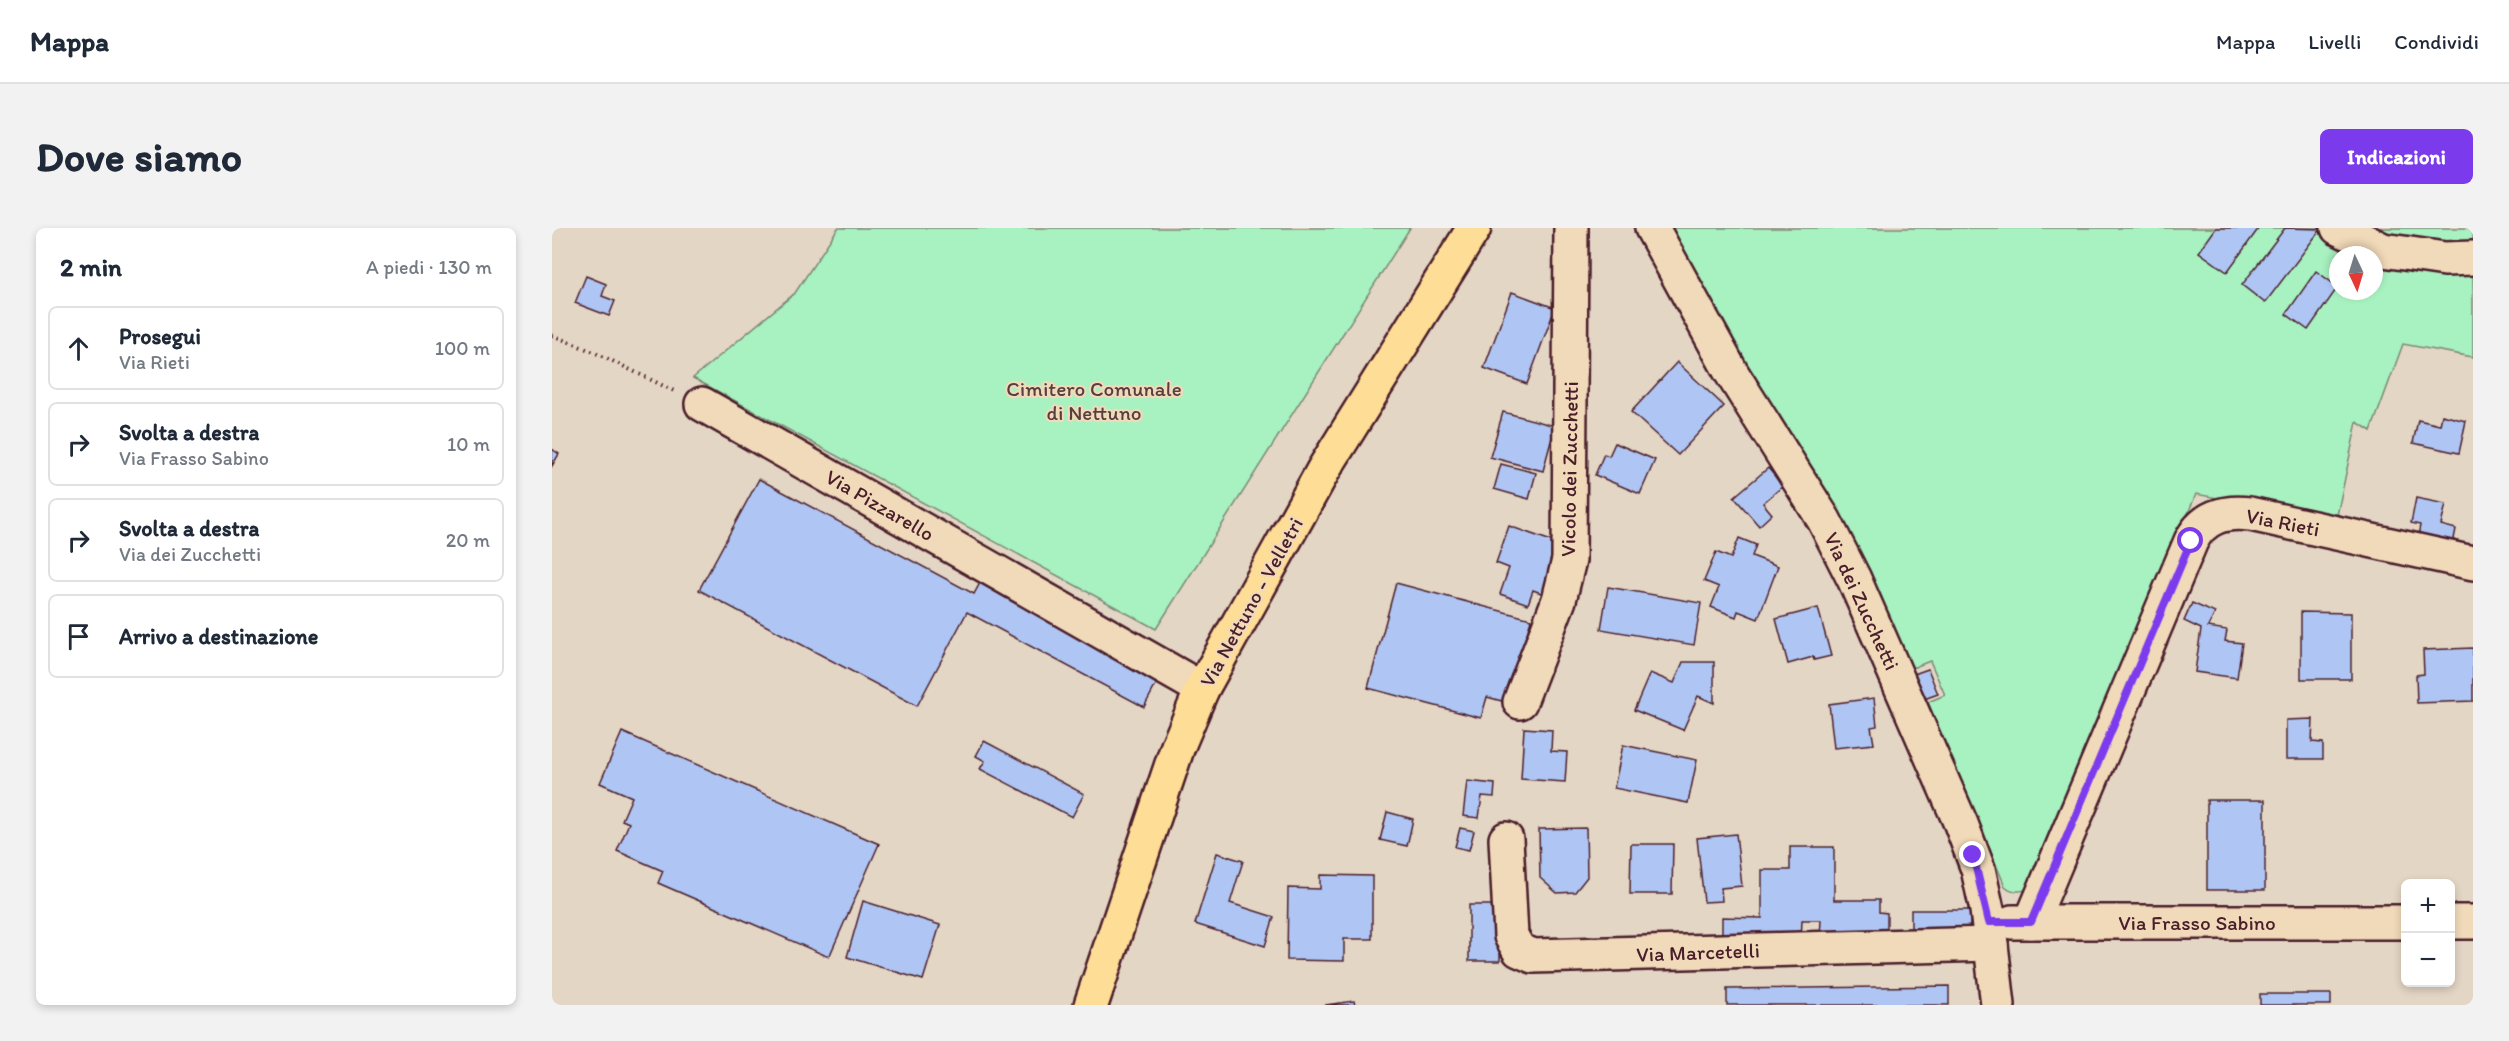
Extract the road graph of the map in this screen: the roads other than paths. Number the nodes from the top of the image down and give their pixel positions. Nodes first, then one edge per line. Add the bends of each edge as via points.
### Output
1 (1474, 228) edge
2 (1571, 228) edge
3 (1652, 228) edge
4 (2338, 228) edge
5 (2473, 258) edge
6 (702, 404) road end
7 (2473, 563) edge
8 (1202, 689) junction
9 (1520, 702) dead end
10 (1506, 839) dead end
11 (2031, 922) junction
12 (2401, 922) edge
13 (2455, 922) edge
14 (2473, 922) edge
15 (1990, 933) junction
16 (1091, 1005) edge
17 (1998, 1005) edge

1 - 8 main road, Via Nettuno - Velletri via 1324,469
2 - 9 street, Vicolo dei Zucchetti via 1569,560 1559,600
3 - 15 street, Via dei Zucchetti via 1731,372 1845,560 1968,840 1978,869
4 - 5 street via 2383,250 2445,259
6 - 8 street, Via Pizzarello
7 - 11 street, Via Rieti via 2250,514 2221,514 2207,521 2191,541
8 - 16 main road, Via Nettuno - Velletri via 1178,746
10 - 15 street, Via Marcetelli via 1511,936 1520,950 1533,956
11 - 12 street, Via Frasso Sabino
11 - 15 street, Via Frasso Sabino
13 - 14 street
15 - 17 street, Via dei Zucchetti

